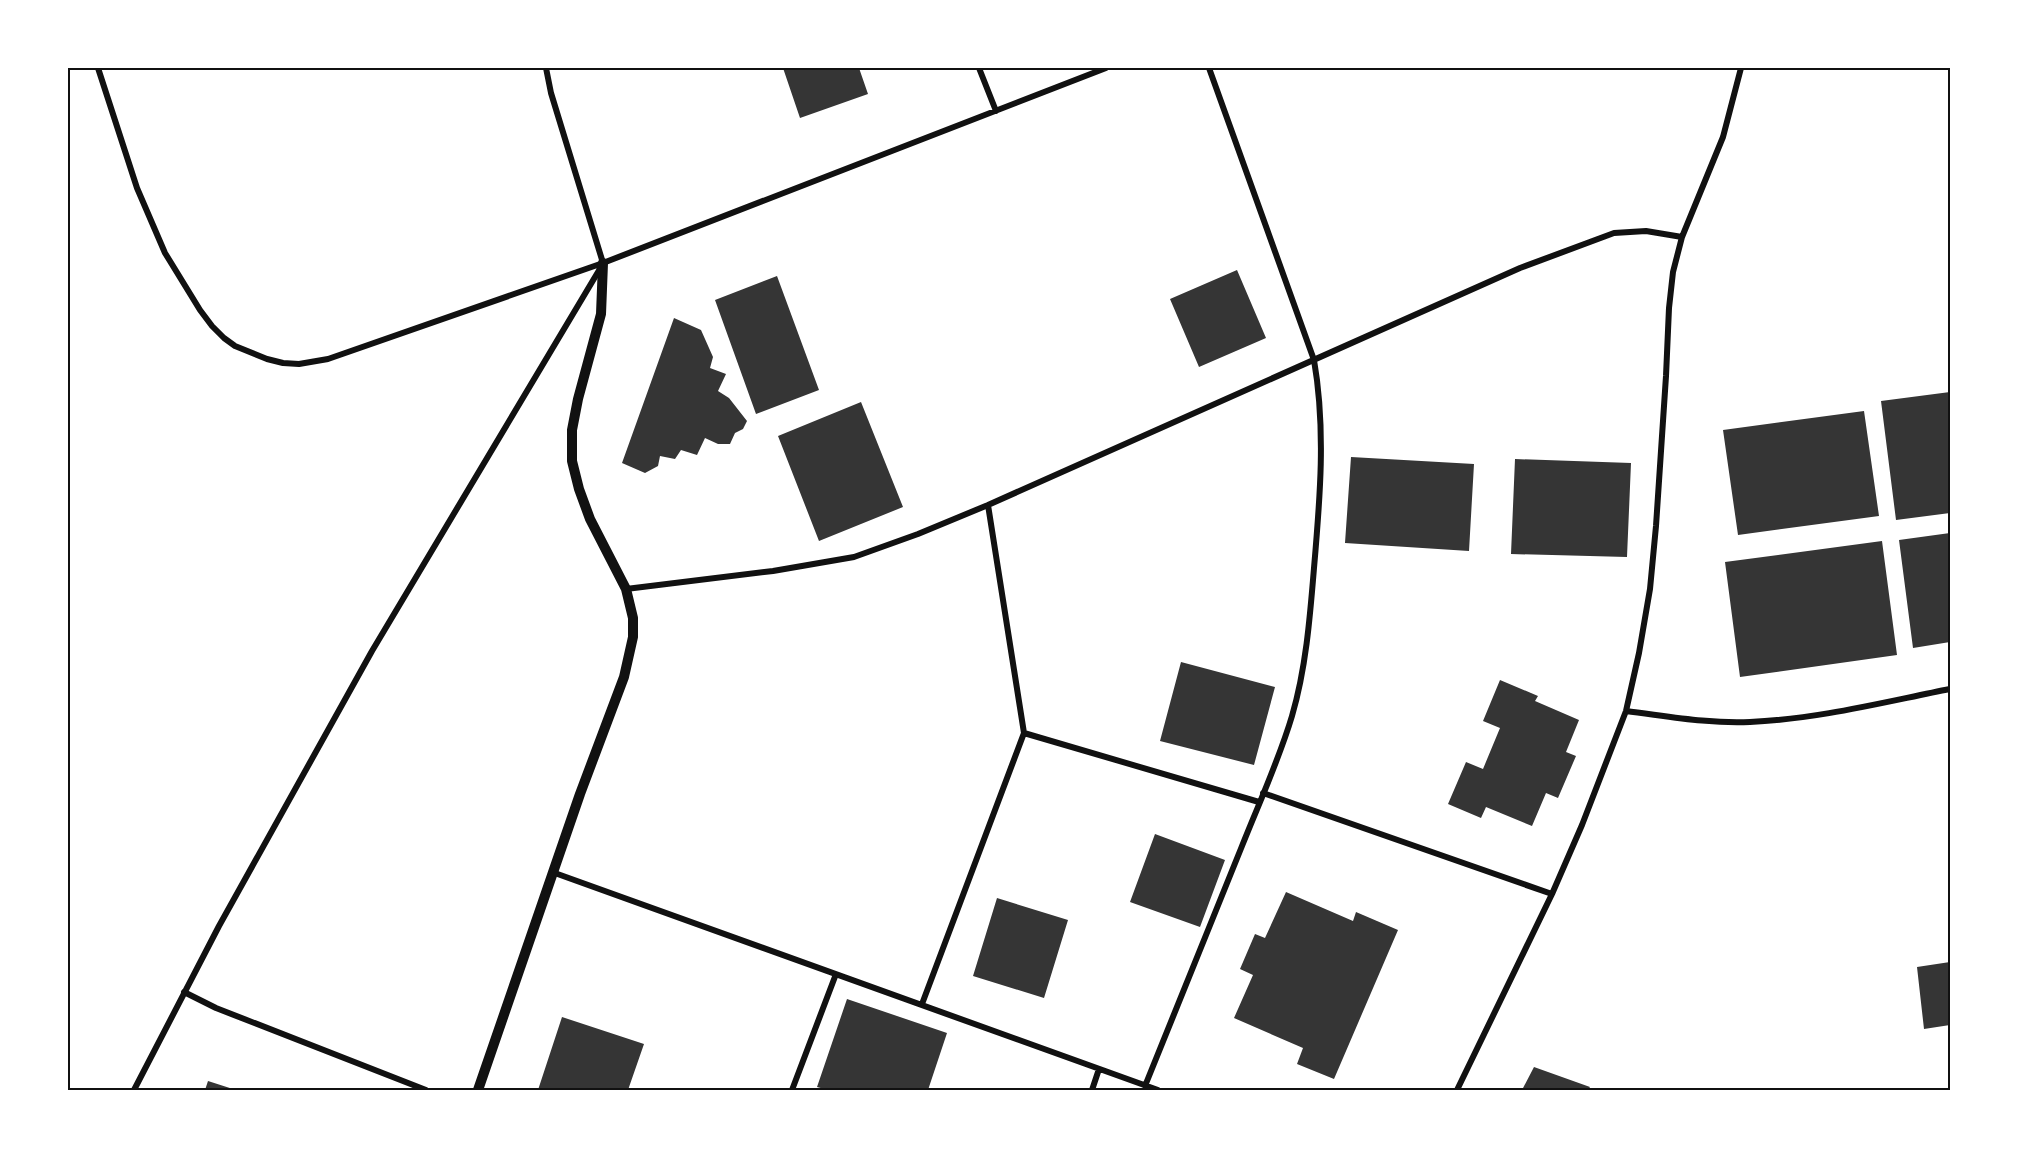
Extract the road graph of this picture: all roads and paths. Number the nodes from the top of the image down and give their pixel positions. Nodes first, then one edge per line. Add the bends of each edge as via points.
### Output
1 (98, 68) edge
2 (546, 68) edge
3 (979, 68) edge
4 (1106, 68) edge
5 (1209, 68) edge
6 (1741, 68) edge
7 (996, 111) junction
8 (1682, 237) junction
9 (603, 263) junction
10 (1314, 360) junction
11 (988, 505) junction
12 (626, 589) junction
13 (1950, 689) edge
14 (1626, 711) junction
15 (1024, 733) junction
16 (1263, 793) junction
17 (1259, 802) junction
18 (552, 872) junction
19 (1552, 894) junction
20 (836, 974) junction
21 (184, 992) junction
22 (921, 1004) junction
23 (1099, 1069) junction
24 (1146, 1086) junction
25 (134, 1090) edge
26 (426, 1090) edge
27 (477, 1090) edge
28 (792, 1090) edge
29 (1092, 1090) edge
30 (1158, 1090) edge
31 (1457, 1090) edge

1 - 9 street via 137,188 165,253 212,326 250,353 283,363 328,359
2 - 9 street
3 - 7 street
4 - 7 street
5 - 10 street
6 - 8 street via 1723,137
7 - 9 street
8 - 10 street via 1646,231 1614,233 1520,268
8 - 14 street via 1669,308 1650,589
9 - 12 street via 602,314 578,399 572,461 590,519
9 - 21 street via 372,651
10 - 11 street
10 - 16 street via 1321,440 1309,630 1292,717
11 - 12 street via 855,557 773,572
11 - 15 street
12 - 18 street via 633,618 630,655
13 - 14 street via 1816,715 1749,722
14 - 19 street
15 - 17 street
15 - 22 street
16 - 17 street
16 - 19 street
17 - 24 street
18 - 20 street
18 - 27 street
19 - 31 street
20 - 22 street
20 - 28 street
21 - 25 street
21 - 26 street
22 - 23 street
23 - 24 street
23 - 29 street
24 - 30 street

